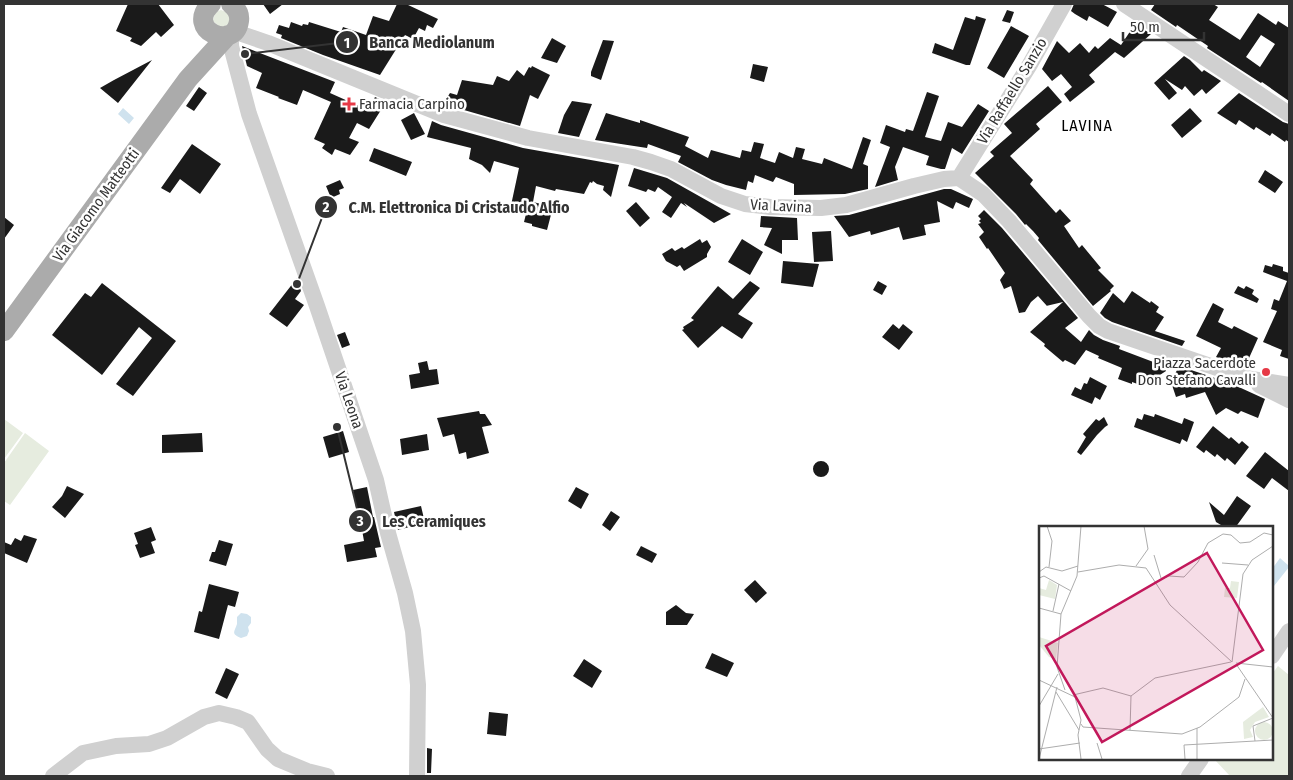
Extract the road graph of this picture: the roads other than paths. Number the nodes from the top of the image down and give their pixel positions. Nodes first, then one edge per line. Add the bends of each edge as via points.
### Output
1 (1064, 4) edge
2 (1124, 4) edge
3 (206, 10) edge
4 (232, 18) edge
5 (188, 79) junction
6 (1289, 114) edge
7 (959, 178) junction
8 (4, 331) edge
9 (1246, 378) junction
10 (1289, 385) edge
11 (1289, 400) edge
12 (1289, 631) edge
13 (1273, 655) edge
14 (1200, 760) edge
15 (53, 776) edge
16 (327, 776) edge
17 (417, 776) edge
18 (1188, 776) edge

1 - 7 street, Via Raffaello Sanzio
2 - 6 street
3 - 4 main road via 210,32 214,35 224,36
3 - 5 main road via 203,51
4 - 5 main road
4 - 7 street, Via Lavina via 247,35 444,115 528,138 651,162 745,204 821,208 846,205 914,186
4 - 17 street, Via Leona via 231,46 249,114 376,480 405,593 413,631 418,685
5 - 8 main road, Via Giacomo Matteotti
7 - 9 street via 983,194 1009,220 1099,326
9 - 10 street
9 - 11 street
12 - 13 street
14 - 18 street
15 - 16 street via 83,753 149,744 219,713 248,722 278,759

